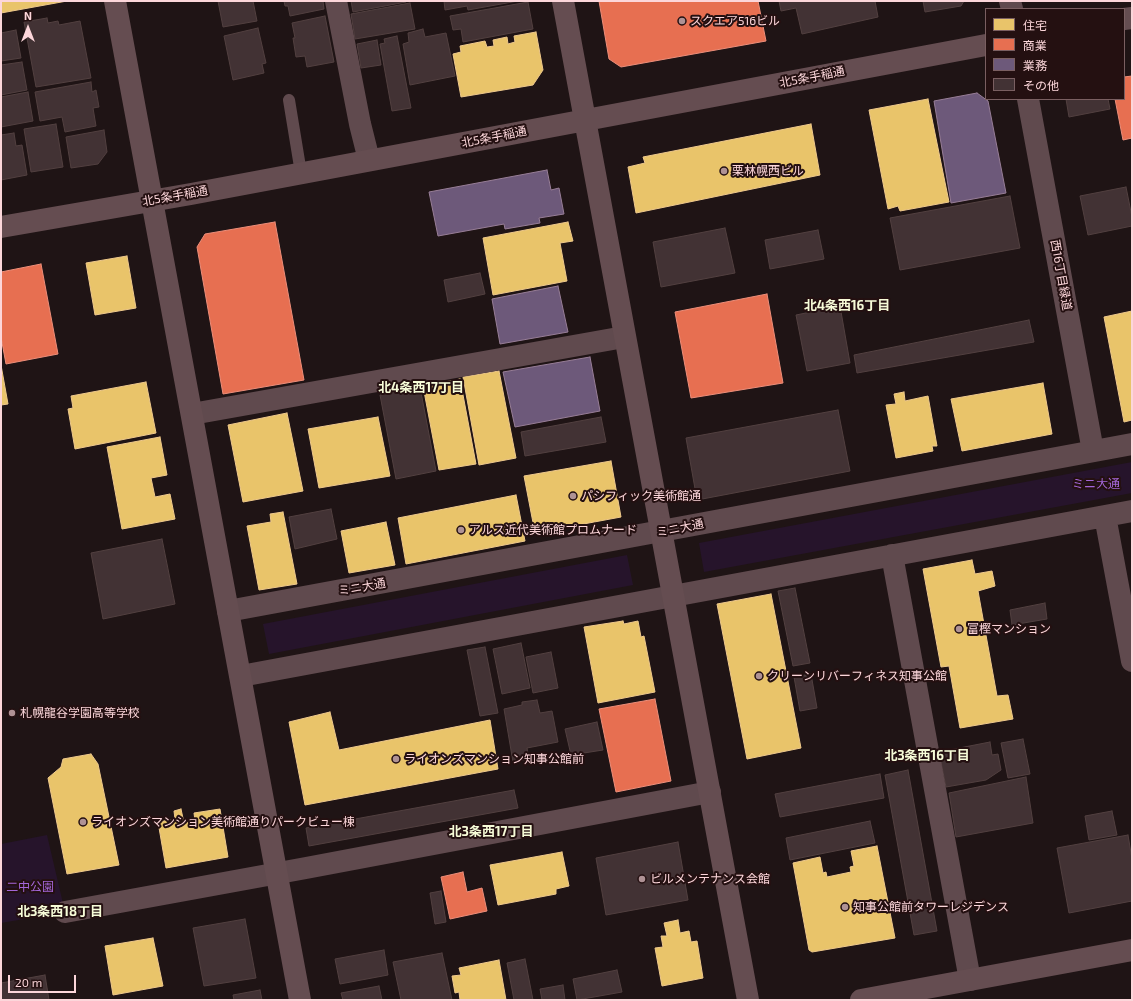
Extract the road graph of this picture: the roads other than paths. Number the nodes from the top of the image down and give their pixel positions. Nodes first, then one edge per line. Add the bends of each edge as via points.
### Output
1 (115, 1) edge
2 (336, 1) edge
3 (562, 1) edge
4 (985, 45) edge
5 (289, 100) dead end
6 (1028, 100) edge
7 (585, 120) junction
8 (369, 160) junction
9 (301, 173) junction
10 (153, 200) junction
11 (1, 227) edge
12 (624, 337) junction
13 (192, 414) junction
14 (1132, 444) edge
15 (1093, 451) junction
16 (1132, 511) edge
17 (1105, 516) junction
18 (662, 532) junction
19 (892, 555) junction
20 (673, 596) junction
21 (228, 611) junction
22 (1132, 661) edge
23 (241, 676) junction
24 (710, 792) junction
25 (277, 874) junction
26 (65, 912) dead end
27 (1132, 950) edge
28 (970, 980) junction
29 (300, 1000) edge
30 (748, 1000) edge
31 (861, 1000) edge

1 - 10 street
2 - 8 street
3 - 7 street
4 - 7 street, 北5条手稲通
5 - 9 lane
6 - 15 street, 西16丁目緑道
7 - 8 street, 北5条手稲通
7 - 12 street
8 - 9 street, 北5条手稲通
9 - 10 street, 北5条手稲通
10 - 11 street, 北5条手稲通
10 - 13 street
12 - 13 street
12 - 18 street
13 - 21 street
14 - 15 street, ミニ大通
15 - 18 street, ミニ大通
16 - 17 street
17 - 19 street
17 - 22 street
18 - 20 street
18 - 21 street, ミニ大通
19 - 20 street
19 - 28 street
20 - 23 street
20 - 24 street
21 - 23 street
23 - 25 street
24 - 25 street
24 - 30 street
25 - 26 street
25 - 29 street
27 - 28 street
28 - 31 street

